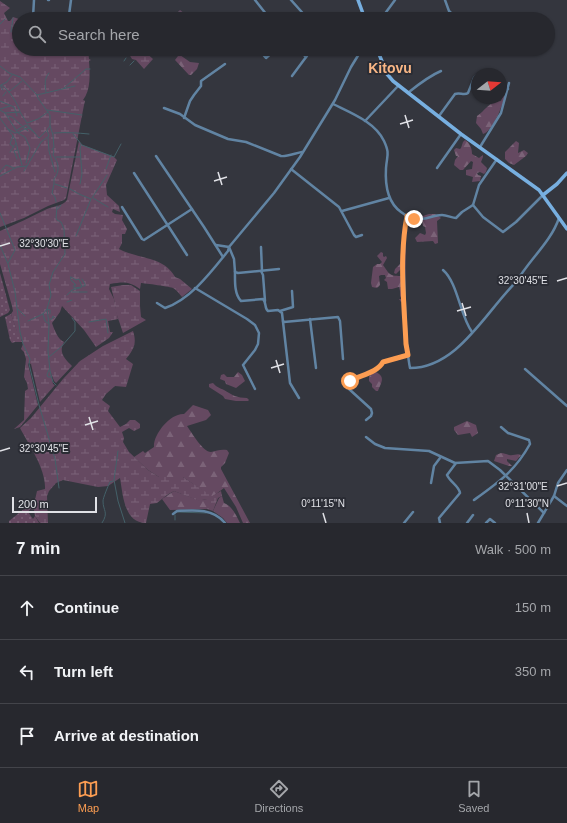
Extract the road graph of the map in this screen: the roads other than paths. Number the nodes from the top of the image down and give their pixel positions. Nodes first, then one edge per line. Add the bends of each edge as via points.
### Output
1 (34, 0) edge
2 (71, 0) edge
3 (255, 0) edge
4 (291, 0) edge
5 (358, 0) edge
6 (395, 0) edge
7 (445, 0) edge
8 (33, 12) edge
9 (69, 12) edge
10 (264, 12) edge
11 (302, 12) edge
12 (362, 12) edge
13 (386, 12) edge
14 (450, 12) edge
15 (358, 56) edge
16 (380, 56) edge
17 (306, 57) edge
18 (225, 64) dead end
19 (441, 70) dead end
20 (292, 76) dead end
21 (509, 83) dead end
22 (398, 85) junction
23 (471, 86) edge
24 (508, 89) joint
25 (408, 92) junction
26 (333, 104) junction
27 (164, 108) dead end
28 (439, 116) junction
29 (184, 118) junction
30 (365, 121) junction
31 (461, 134) junction
32 (480, 147) junction
33 (303, 152) junction
34 (156, 156) dead end
35 (497, 159) junction
36 (437, 168) dead end
37 (291, 169) junction
38 (567, 173) edge
39 (134, 174) dead end
40 (565, 177) edge
41 (543, 195) junction
42 (389, 198) junction
43 (473, 205) junction
44 (122, 207) dead end
45 (192, 209) junction
46 (342, 211) junction
47 (407, 216) junction
48 (559, 218) junction
49 (168, 225) junction
50 (567, 229) edge
51 (362, 235) dead end
52 (215, 245) junction
53 (229, 247) junction
54 (261, 247) dead end
55 (187, 255) dead end
56 (223, 257) junction
57 (279, 269) dead end
58 (443, 270) dead end
59 (235, 271) junction
60 (262, 271) junction
61 (195, 288) junction
62 (292, 291) dead end
63 (265, 302) junction
64 (157, 303) dead end
65 (280, 311) junction
66 (310, 319) junction
67 (283, 321) junction
68 (472, 332) junction
69 (408, 355) junction
70 (343, 360) dead end
71 (316, 368) dead end
72 (525, 369) dead end
73 (255, 388) dead end
74 (299, 398) dead end
75 (567, 406) edge
76 (366, 420) dead end
77 (501, 427) dead end
78 (366, 437) dead end
79 (440, 458) junction
80 (456, 463) junction
81 (567, 470) edge
82 (506, 476) junction
83 (431, 482) dead end
84 (554, 496) junction
85 (474, 500) dead end
86 (567, 506) edge
87 (414, 512) dead end
88 (544, 513) junction
89 (173, 514) dead end
90 (473, 515) dead end
91 (226, 523) edge
92 (404, 523) edge
93 (440, 523) edge
94 (467, 523) edge
95 (486, 523) edge
96 (495, 523) edge
97 (538, 523) edge

1 - 8 street
2 - 9 street
3 - 10 street
4 - 11 street
5 - 12 street
6 - 13 street
7 - 14 street
15 - 26 street
16 - 22 street via 388,74
17 - 20 street
18 - 29 street via 201,81 201,86 190,101
19 - 25 street
21 - 24 street
22 - 25 street
22 - 30 street
23 - 28 street via 468,93 455,94
24 - 32 street via 501,113
25 - 28 street
26 - 30 street
26 - 33 street
27 - 29 street
28 - 31 street
29 - 33 street via 228,139 246,142 283,157
30 - 42 street via 384,140 388,152 386,174
31 - 32 street
31 - 36 street
32 - 35 street
33 - 37 street
34 - 45 street
35 - 41 street
35 - 43 street via 479,185
37 - 46 street
37 - 53 street
38 - 40 street
39 - 49 street
40 - 41 street
41 - 43 street via 503,232 483,217
41 - 48 street
42 - 46 street
42 - 47 street via 395,207
43 - 47 street via 455,218 441,215 419,219
44 - 49 street via 143,239
45 - 49 street
45 - 52 street
46 - 51 street via 354,235
47 - 69 street via 404,275
48 - 50 street
48 - 68 street via 516,281
49 - 55 street
52 - 53 street
52 - 56 street
53 - 56 street
53 - 59 street
54 - 60 street
56 - 61 street
57 - 60 street
58 - 68 street via 448,275 466,325
59 - 60 street
59 - 63 street via 239,300 263,299
60 - 63 street
61 - 64 street via 166,308
61 - 73 street via 250,320 255,326 259,333 258,344 243,365
62 - 65 street via 293,307
63 - 65 street via 268,311
65 - 67 street
66 - 67 street
66 - 70 street via 339,318
66 - 71 street
67 - 74 street via 290,383
68 - 69 street via 455,351 421,368 410,368
69 - 76 street via 383,362 347,384 349,389 371,409 371,416
72 - 75 street
77 - 82 street via 508,434 529,440 530,443 520,461
78 - 79 street via 385,448 429,451
79 - 80 street
79 - 83 street via 434,466
80 - 82 street via 488,461
80 - 93 street via 447,475 460,493 439,518
81 - 84 street
82 - 85 street
82 - 88 street
84 - 86 street
84 - 88 street
87 - 92 street
88 - 97 street
89 - 91 street via 176,511 203,511 214,513
90 - 94 street
95 - 96 street via 490,518

